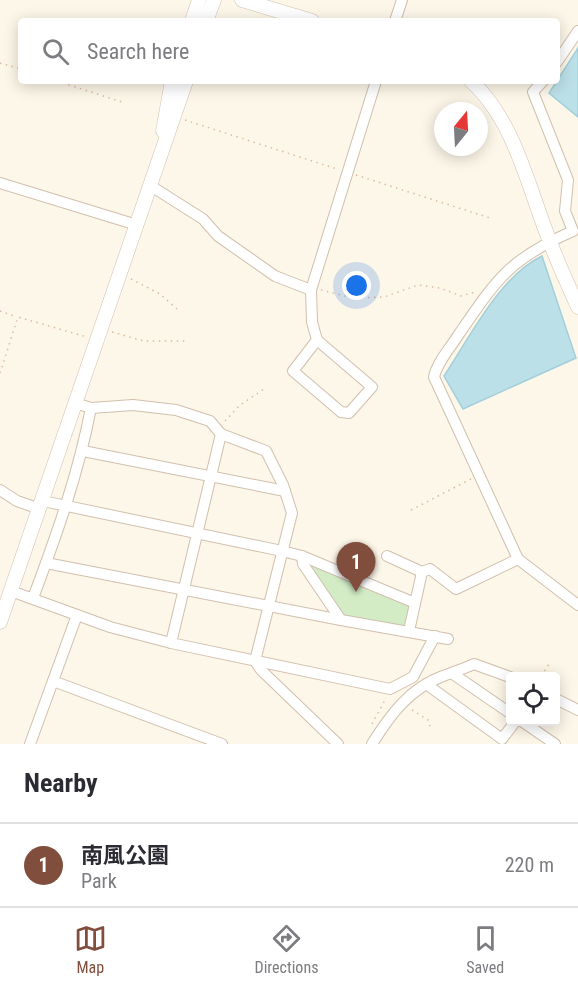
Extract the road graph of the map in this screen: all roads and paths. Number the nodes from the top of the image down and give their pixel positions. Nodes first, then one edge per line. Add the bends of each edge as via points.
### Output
1 (200, 0) edge
2 (213, 0) edge
3 (242, 0) edge
4 (402, 0) edge
5 (193, 18) edge
6 (207, 18) edge
7 (302, 18) edge
8 (396, 18) edge
9 (578, 31) edge
10 (560, 58) edge
11 (0, 63) edge
12 (18, 68) edge
13 (66, 84) edge
14 (171, 84) edge
15 (185, 84) edge
16 (375, 84) edge
17 (474, 84) edge
18 (540, 84) edge
19 (122, 102) dead end
20 (174, 117) junction
21 (347, 172) junction
22 (153, 182) junction
23 (0, 183) edge
24 (490, 218) dead end
25 (137, 225) junction
26 (549, 241) junction
27 (120, 274) junction
28 (490, 289) junction
29 (311, 290) junction
30 (578, 307) edge
31 (177, 309) dead end
32 (0, 311) edge
33 (18, 317) junction
34 (99, 335) junction
35 (317, 340) junction
36 (188, 341) dead end
37 (0, 373) edge
38 (264, 389) dead end
39 (75, 403) junction
40 (91, 408) junction
41 (220, 431) junction
42 (83, 451) junction
43 (479, 475) junction
44 (211, 477) junction
45 (0, 490) edge
46 (285, 491) junction
47 (41, 505) junction
48 (66, 506) junction
49 (411, 510) dead end
50 (198, 531) junction
51 (282, 550) junction
52 (302, 556) junction
53 (387, 556) dead end
54 (518, 559) junction
55 (46, 563) junction
56 (422, 572) junction
57 (185, 588) junction
58 (11, 591) junction
59 (33, 598) junction
60 (415, 603) junction
61 (578, 605) edge
62 (268, 606) junction
63 (77, 615) junction
64 (341, 620) junction
65 (0, 622) edge
66 (409, 631) junction
67 (435, 636) junction
68 (448, 639) dead end
69 (171, 643) junction
70 (255, 661) junction
71 (549, 664) dead end
72 (543, 672) edge
73 (453, 674) junction
74 (506, 675) edge
75 (53, 681) junction
76 (426, 684) junction
77 (387, 688) junction
78 (560, 701) edge
79 (401, 704) junction
80 (506, 710) edge
81 (578, 710) edge
82 (371, 726) dead end
83 (511, 726) edge
84 (529, 726) edge
85 (431, 729) dead end
86 (34, 743) edge
87 (222, 744) edge
88 (338, 744) edge
89 (372, 744) edge
90 (555, 744) edge

1 - 5 street
2 - 6 street
3 - 7 street
4 - 8 street
9 - 10 street
11 - 12 path
13 - 19 path
14 - 22 street
15 - 20 street
16 - 21 street
17 - 26 street via 489,98 503,124
18 - 26 street via 533,92 568,180 565,211 573,231
20 - 21 path
20 - 22 street
21 - 24 path
21 - 29 street
22 - 25 street
22 - 29 street via 203,219 218,236 275,276
23 - 25 street
25 - 27 street
26 - 28 street via 513,265
26 - 30 street
27 - 31 path via 156,291
27 - 34 street
28 - 29 path via 461,296 418,285 384,297 353,298
28 - 43 street via 434,377
29 - 35 street
32 - 33 path
33 - 34 path
33 - 37 path
34 - 36 path
34 - 39 street
35 - 35 street via 293,371 341,412 349,413 372,387
38 - 41 path via 240,405
39 - 40 street
39 - 47 street
40 - 41 street via 158,407 210,421
40 - 42 street
41 - 44 street
41 - 46 street via 266,451
42 - 44 street
42 - 48 street
43 - 49 path
43 - 54 street
44 - 46 street
44 - 50 street
45 - 47 street via 17,501
46 - 51 street via 292,513
47 - 48 street
47 - 58 street
48 - 50 street
48 - 55 street
50 - 51 street
50 - 57 street
51 - 52 street
51 - 62 street
52 - 60 street
52 - 64 street via 303,564
53 - 56 street
54 - 56 street via 456,589 430,569
54 - 61 street
55 - 57 street
55 - 59 street
56 - 60 street
57 - 62 street
57 - 69 street
58 - 59 street
58 - 65 street
59 - 63 street
60 - 66 street
62 - 64 street
62 - 70 street
63 - 69 street
63 - 75 street
64 - 66 street
66 - 67 street
67 - 68 street
67 - 77 street via 412,677
69 - 70 street
70 - 77 street
70 - 88 street
71 - 72 path
73 - 74 street via 474,663
73 - 76 street
73 - 80 street
75 - 86 street
75 - 87 street
76 - 79 street
76 - 83 street via 502,739
77 - 82 path via 384,704
78 - 81 street
79 - 85 path via 428,720
79 - 89 street via 392,711
84 - 90 street

